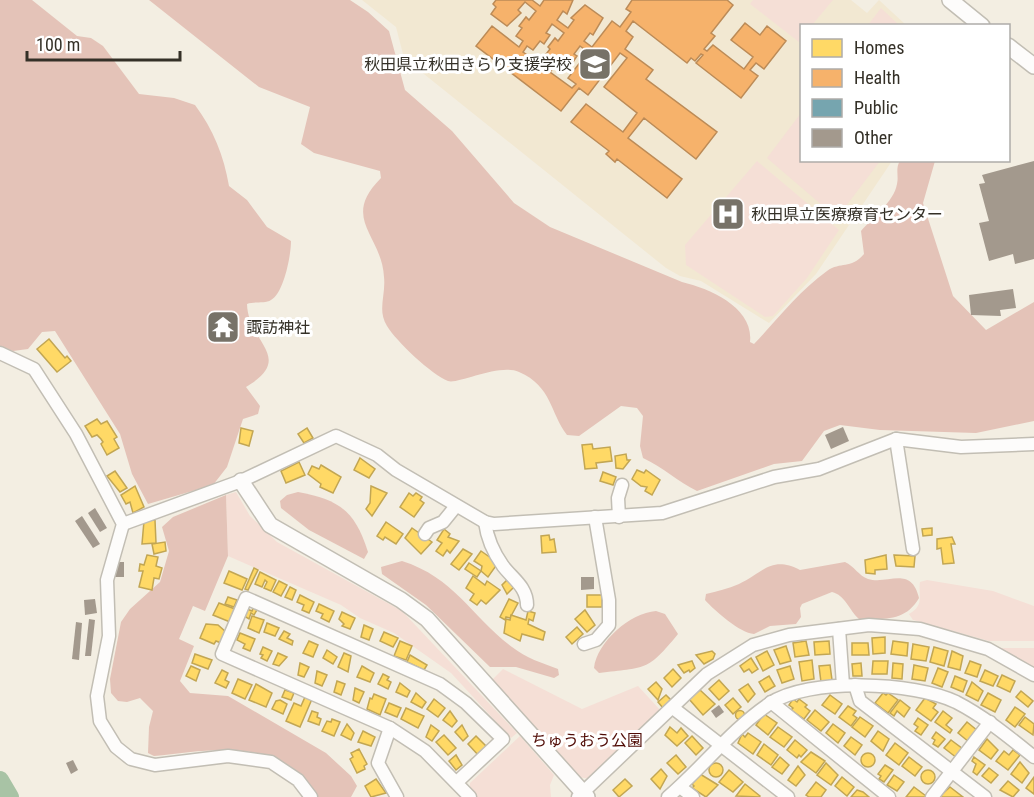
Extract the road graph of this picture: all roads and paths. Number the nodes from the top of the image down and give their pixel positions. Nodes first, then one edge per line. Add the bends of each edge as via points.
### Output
1 (950, 0) edge
2 (980, 24) edge
3 (1010, 48) edge
4 (1034, 66) edge
5 (0, 353) edge
6 (896, 439) junction
7 (1034, 444) edge
8 (241, 482) junction
9 (622, 485) dead end
10 (456, 506) junction
11 (595, 517) junction
12 (620, 517) junction
13 (485, 522) junction
14 (123, 524) junction
15 (425, 534) dead end
16 (913, 549) dead end
17 (527, 605) dead end
18 (839, 629) junction
19 (584, 644) dead end
20 (1034, 675) edge
21 (849, 685) junction
22 (771, 702) junction
23 (673, 708) junction
24 (990, 722) junction
25 (390, 728) junction
26 (722, 745) junction
27 (1034, 757) edge
28 (952, 771) junction
29 (457, 782) junction
30 (681, 787) junction
31 (583, 796) edge
32 (311, 797) edge
33 (397, 797) edge
34 (470, 797) edge
35 (669, 797) edge
36 (693, 797) edge
37 (788, 797) edge
38 (888, 797) edge
39 (932, 797) edge
40 (985, 797) edge

1 - 2 street
3 - 4 street
5 - 14 street via 34,369 76,434
6 - 7 street via 961,447
6 - 12 street via 813,470 774,477 662,513
6 - 16 street
8 - 10 street via 336,436 377,454 396,471
8 - 14 street
8 - 31 street via 270,525 427,619
9 - 12 street via 618,498
10 - 13 street
10 - 15 street via 443,522
11 - 12 street
11 - 13 street via 494,525
11 - 19 street via 609,600 609,625 596,640
13 - 17 street via 488,539 527,595
14 - 32 street via 107,580 109,636 97,696 100,721 116,747 131,759 155,765 228,756 271,762 298,780
18 - 20 street via 869,625 920,628 988,649
18 - 21 street
18 - 23 street via 789,635 753,645 707,674
21 - 22 street via 810,689
21 - 24 street via 936,694
21 - 28 street via 860,700
22 - 26 street
22 - 38 street
23 - 26 street
23 - 31 street
24 - 27 street
24 - 28 street
25 - 29 street via 425,751
25 - 29 street via 222,654 246,598 440,684 466,703 503,739
25 - 33 street via 378,762
26 - 30 street
26 - 37 street
28 - 39 street
28 - 40 street
29 - 34 street
30 - 35 street
30 - 36 street

